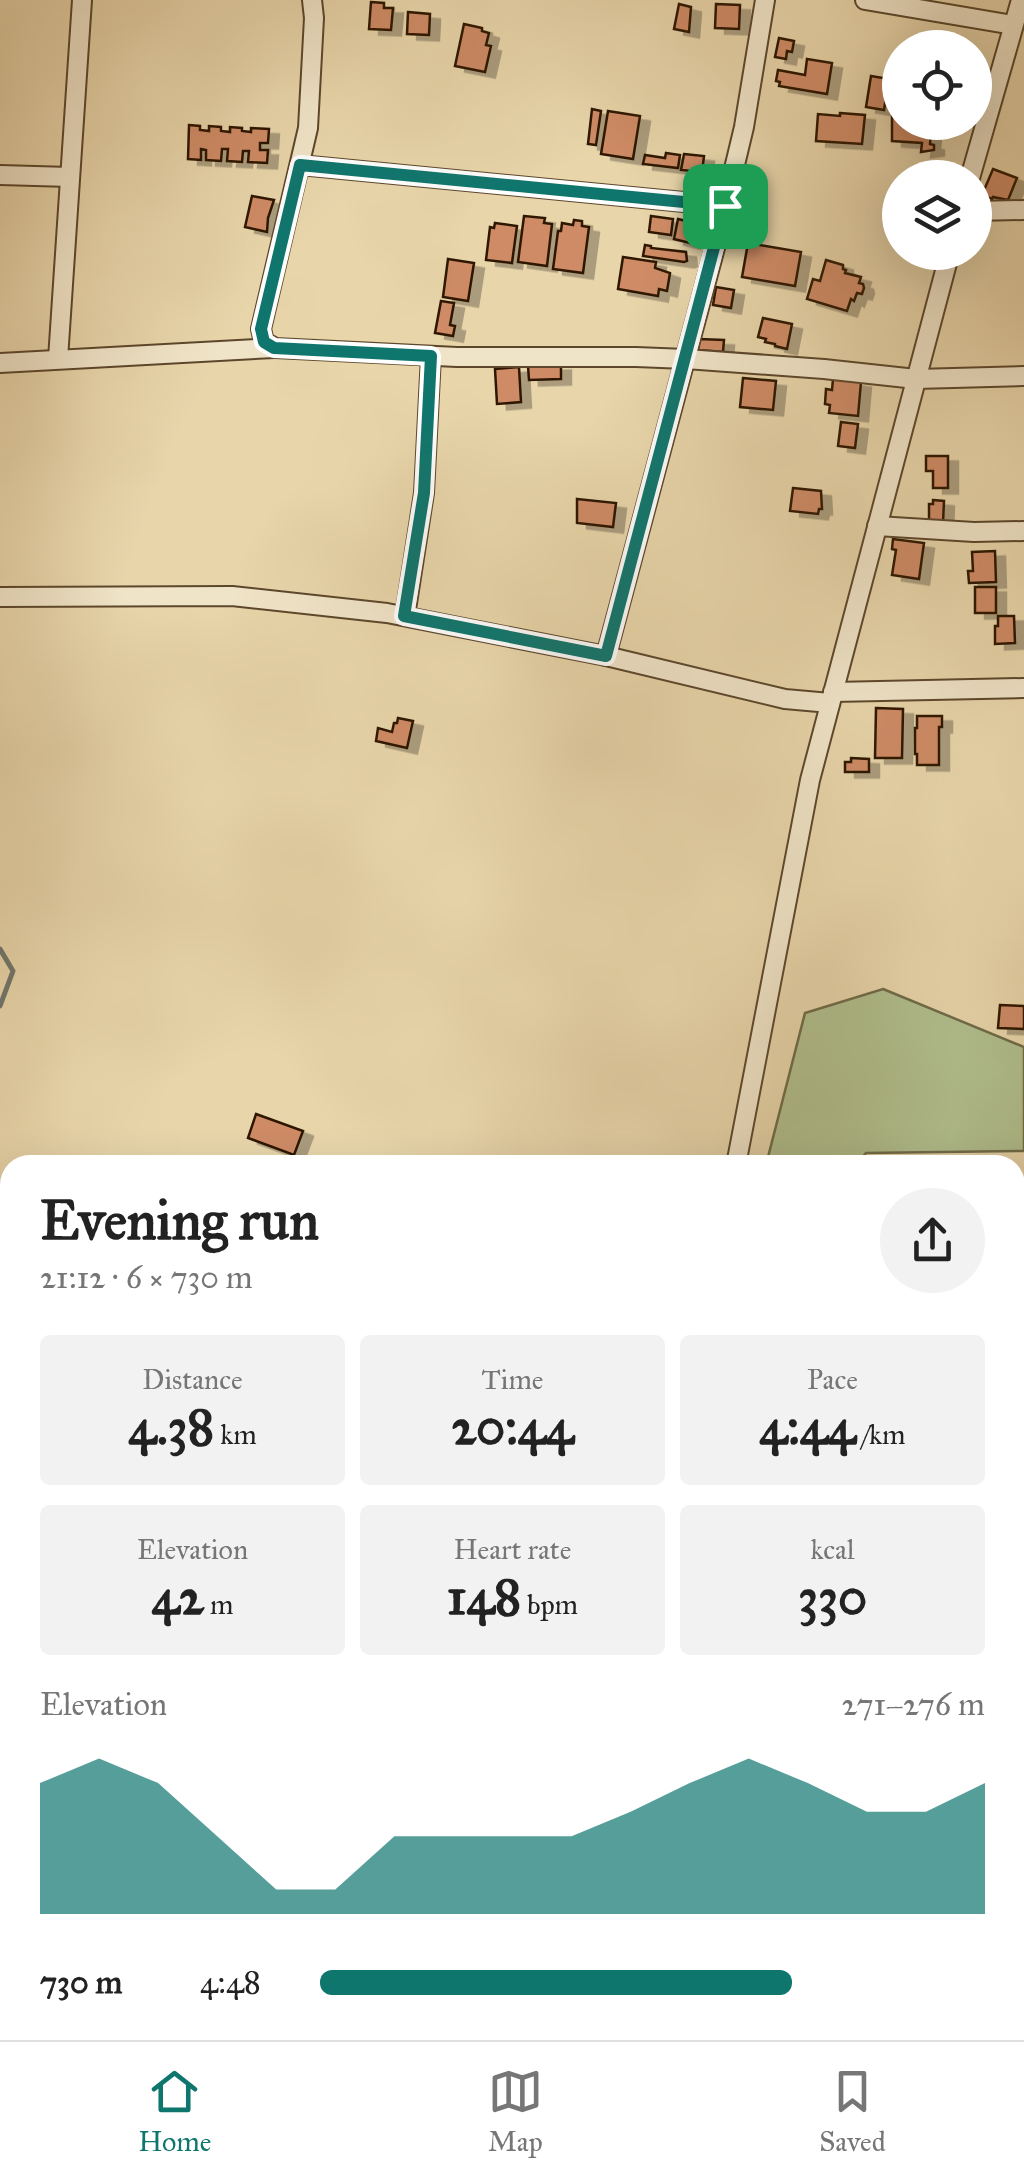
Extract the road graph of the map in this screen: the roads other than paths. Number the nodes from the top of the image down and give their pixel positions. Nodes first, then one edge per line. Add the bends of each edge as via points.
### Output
1 (82, 0) edge
2 (312, 0) edge
3 (766, 0) edge
4 (865, 0) edge
5 (1020, 0) edge
6 (1014, 25) junction
7 (975, 160) edge
8 (300, 165) junction
9 (0, 175) edge
10 (70, 177) junction
11 (725, 206) junction
12 (1024, 210) edge
13 (992, 211) edge
14 (945, 270) edge
15 (274, 348) junction
16 (431, 356) junction
17 (58, 359) junction
18 (686, 359) junction
19 (0, 364) edge
20 (1024, 376) edge
21 (916, 378) junction
22 (877, 526) junction
23 (1024, 531) edge
24 (0, 597) edge
25 (404, 616) junction
26 (606, 656) junction
27 (1024, 688) edge
28 (832, 698) junction
29 (738, 1155) edge

1 - 10 street
2 - 8 street via 308,128
3 - 11 street
4 - 6 street
5 - 6 street
6 - 7 street
8 - 11 street
8 - 15 street via 261,329
9 - 10 street
10 - 17 street
11 - 18 street
12 - 13 street
14 - 21 street
15 - 16 street
15 - 17 street
16 - 18 street
16 - 25 street via 424,493
17 - 19 street
18 - 21 street
18 - 26 street
20 - 21 street
21 - 22 street
22 - 23 street
22 - 28 street
24 - 25 street via 232,596
25 - 26 street
26 - 28 street via 785,699
27 - 28 street
28 - 29 street via 810,780

